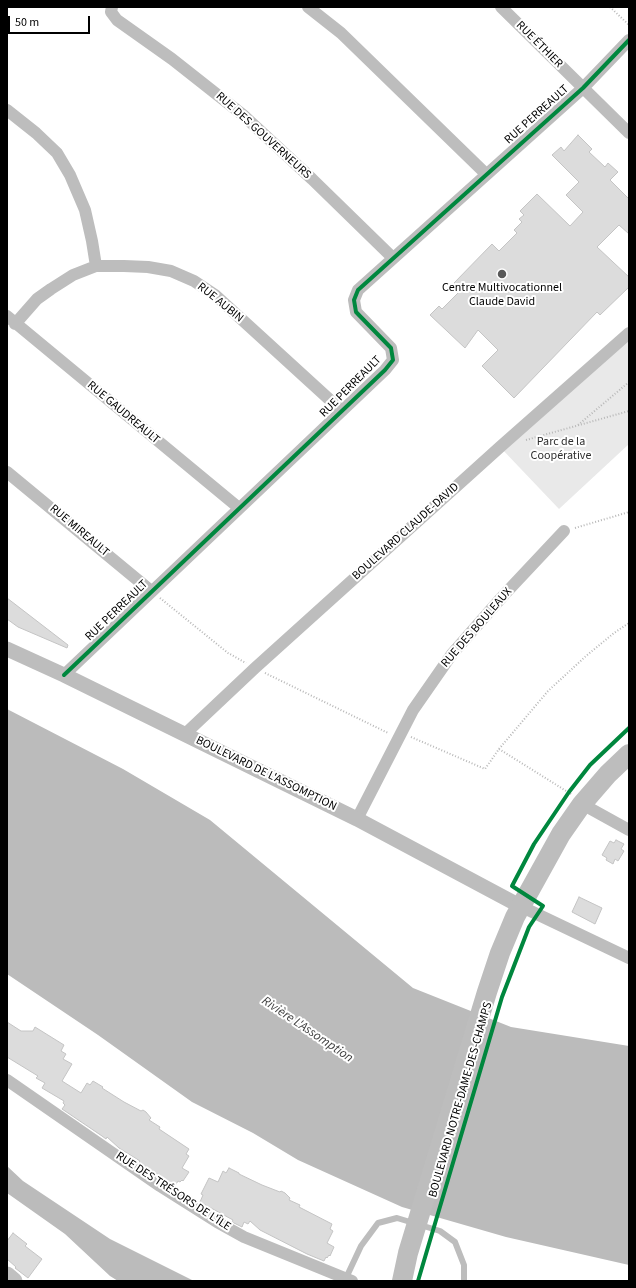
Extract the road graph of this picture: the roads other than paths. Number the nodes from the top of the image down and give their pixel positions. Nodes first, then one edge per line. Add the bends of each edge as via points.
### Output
1 (112, 7) edge
2 (308, 7) edge
3 (501, 7) edge
4 (629, 40) edge
5 (583, 88) junction
6 (7, 110) edge
7 (629, 133) edge
8 (486, 174) junction
9 (393, 258) junction
10 (96, 266) junction
11 (11, 320) edge
12 (629, 333) edge
13 (342, 411) junction
14 (7, 472) edge
15 (238, 508) junction
16 (564, 531) road end
17 (151, 591) junction
18 (7, 649) edge
19 (64, 675) junction
20 (185, 734) junction
21 (629, 754) edge
22 (572, 798) junction
23 (357, 819) junction
24 (629, 830) edge
25 (520, 906) junction
26 (629, 958) edge
27 (7, 1080) edge
28 (7, 1275) edge
29 (349, 1280) edge
30 (14, 1281) edge
31 (402, 1281) edge
32 (464, 1281) edge

1 - 9 street, RUE DES GOUVERNEURS via 111,12 117,20 243,115
2 - 8 street via 341,33
3 - 5 street, RUE ÉTHIER
4 - 5 street, RUE PERREAULT
5 - 7 street, RUE ÉTHIER
5 - 8 street, RUE PERREAULT
6 - 10 street via 57,153 70,175 85,210
8 - 9 street, RUE PERREAULT
9 - 13 street, RUE PERREAULT via 358,290 354,300 356,312 391,348 393,360
10 - 11 street, RUE AUBIN via 51,289
10 - 13 street, RUE AUBIN via 148,267 171,271 194,281 215,295
11 - 15 street, RUE GAUDREAULT
12 - 20 street, BOULEVARD CLAUDE-DAVID via 255,668
13 - 15 street, RUE PERREAULT
14 - 17 street, RUE MIREAULT
15 - 17 street, RUE PERREAULT
16 - 23 street, RUE DES BOULEAUX via 452,654 413,710
17 - 19 street, RUE PERREAULT
18 - 19 street, BOULEVARD DE L'ASSOMPTION
19 - 20 street, BOULEVARD DE L'ASSOMPTION
20 - 23 street, BOULEVARD DE L'ASSOMPTION
21 - 22 main road, BOULEVARD NOTRE-DAME-DES-CHAMPS via 608,774
22 - 24 street
22 - 25 main road, BOULEVARD NOTRE-DAME-DES-CHAMPS via 561,834
23 - 25 street, BOULEVARD DE L'ASSOMPTION
25 - 26 street
25 - 31 main road, BOULEVARD NOTRE-DAME-DES-CHAMPS via 487,992 408,1253
27 - 29 street, RUE DES TRÉSORS DE L'ÎLE via 160,1186 217,1222 244,1237
28 - 30 main road
29 - 32 lane via 361,1246 378,1223 397,1218 440,1231 455,1242 464,1265

